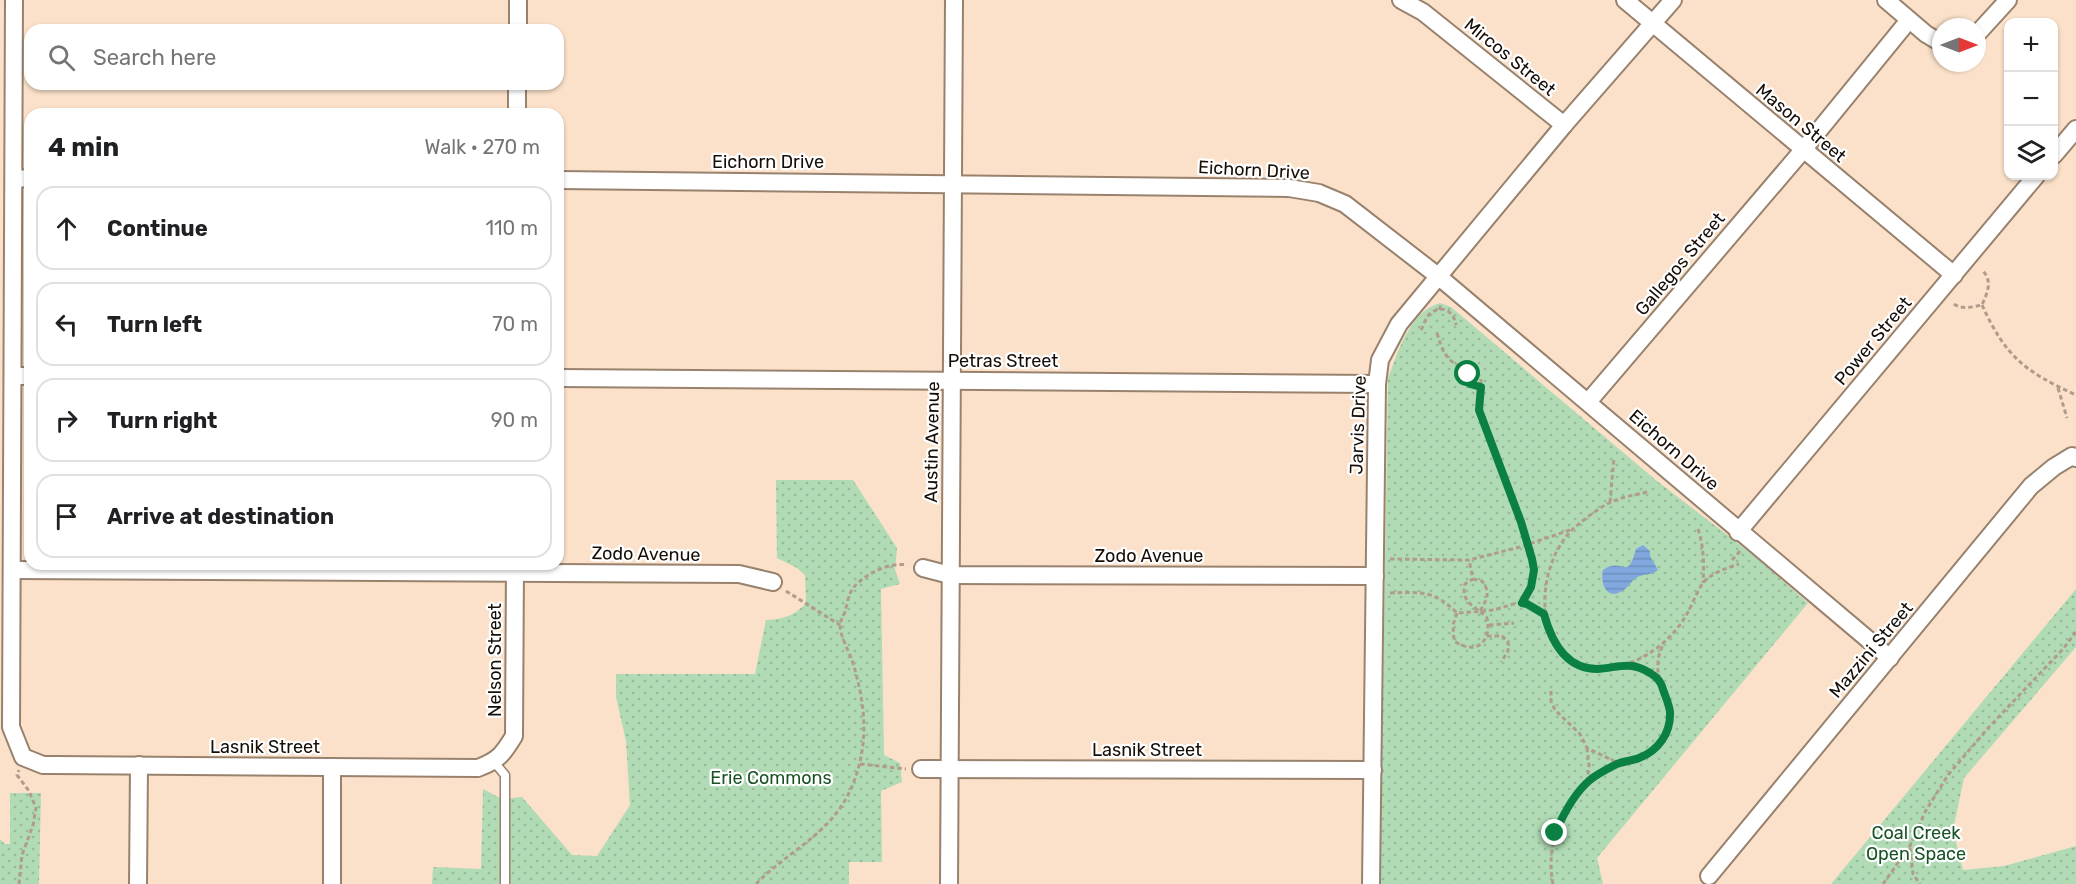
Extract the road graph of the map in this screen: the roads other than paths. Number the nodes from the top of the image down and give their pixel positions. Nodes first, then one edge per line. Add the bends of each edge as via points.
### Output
1 (14, 0) edge
2 (518, 0) edge
3 (954, 0) edge
4 (1401, 0) edge
5 (1625, 0) edge
6 (1673, 0) edge
7 (1886, 0) edge
8 (2008, 0) edge
9 (1909, 20) junction
10 (1653, 23) junction
11 (518, 24) edge
12 (1986, 24) edge
13 (1932, 38) edge
14 (518, 90) edge
15 (517, 108) edge
16 (1564, 125) junction
17 (2076, 129) edge
18 (1803, 150) junction
19 (2058, 150) edge
20 (17, 178) edge
21 (564, 180) edge
22 (2033, 180) edge
23 (952, 183) junction
24 (1954, 275) junction
25 (1438, 276) junction
26 (13, 376) junction
27 (24, 376) edge
28 (564, 378) edge
29 (952, 381) junction
30 (1377, 384) junction
31 (1588, 402) junction
32 (2074, 457) edge
33 (1738, 532) junction
34 (923, 568) road end
35 (564, 569) edge
36 (6, 570) edge
37 (24, 570) edge
38 (515, 570) edge
39 (950, 575) junction
40 (1375, 576) junction
41 (773, 582) road end
42 (1890, 658) junction
43 (499, 757) junction
44 (139, 765) junction
45 (332, 767) junction
46 (921, 769) road end
47 (949, 769) junction
48 (1373, 770) junction
49 (1709, 876) dead end
50 (138, 884) edge
51 (332, 884) edge
52 (505, 884) edge
53 (949, 884) edge
54 (1371, 884) edge

1 - 20 street
2 - 11 street
3 - 23 street, Austin Avenue
4 - 16 street, Mircos Street via 1423,12
5 - 10 street, Mason Street
6 - 10 street, Jarvis Drive
7 - 9 street
8 - 12 street
9 - 13 street
9 - 18 street, Gallegos Street
10 - 16 street, Jarvis Drive
10 - 18 street, Mason Street
14 - 15 street
16 - 25 street, Jarvis Drive
17 - 19 street
18 - 24 street, Mason Street
18 - 31 street, Gallegos Street
20 - 26 street
21 - 23 street, Eichorn Drive
22 - 24 street, Power Street
23 - 25 street, Eichorn Drive via 1289,188 1319,193 1345,204
23 - 29 street, Austin Avenue
24 - 33 street, Power Street
25 - 30 street, Jarvis Drive via 1386,344
25 - 31 street, Eichorn Drive
26 - 27 street
26 - 36 street
28 - 29 street, Petras Street
29 - 30 street, Petras Street
29 - 39 street, Austin Avenue
30 - 40 street, Jarvis Drive
31 - 33 street, Eichorn Drive
32 - 42 street, Mazzini Street via 2031,486
33 - 42 street, Eichorn Drive
34 - 39 street, Zodo Avenue
35 - 41 street, Zodo Avenue via 739,574
36 - 37 street, Zodo Avenue
36 - 44 street, Lasnik Street via 11,727 23,757 43,765
38 - 43 street, Nelson Street via 514,736
39 - 40 street, Zodo Avenue
39 - 47 street, Austin Avenue
40 - 48 street, Jarvis Drive
42 - 49 street, Mazzini Street
43 - 45 street, Lasnik Street via 478,768
43 - 52 lane via 505,775
44 - 45 street, Lasnik Street
44 - 50 street
45 - 51 street
46 - 47 street, Lasnik Street
47 - 48 street, Lasnik Street
47 - 53 street, Austin Avenue
48 - 54 street, Jarvis Drive

